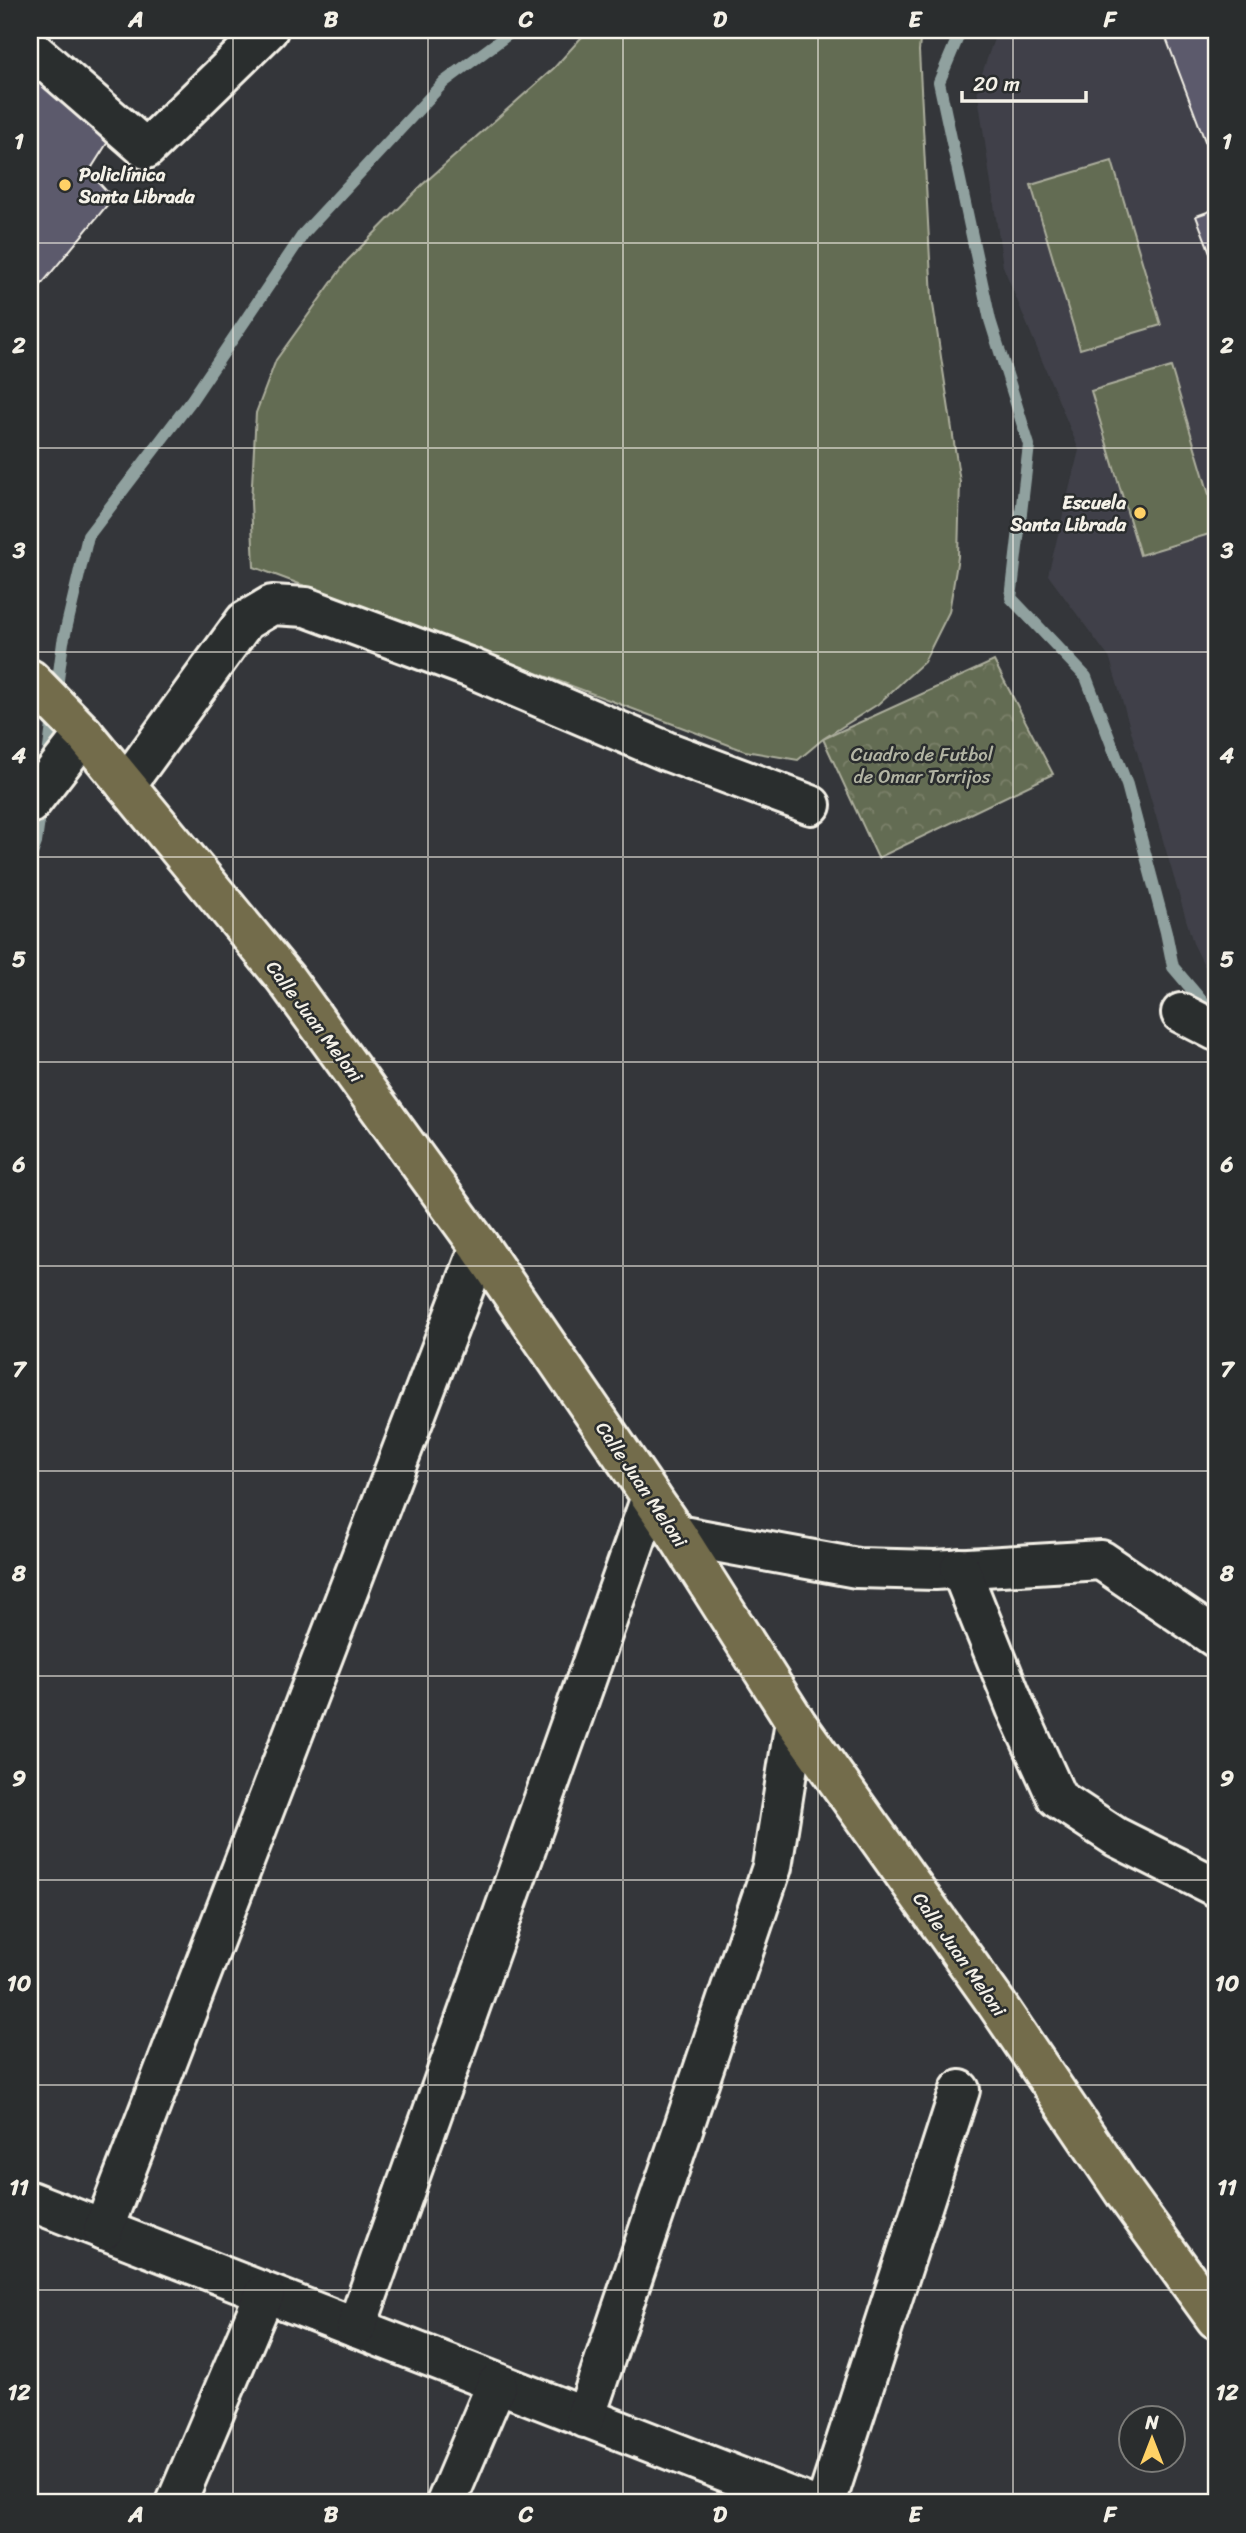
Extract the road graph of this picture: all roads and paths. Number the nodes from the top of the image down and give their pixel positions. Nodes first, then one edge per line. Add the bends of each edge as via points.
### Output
1 (268, 30) edge
2 (30, 48) edge
3 (30, 679) edge
4 (81, 731) junction
5 (126, 785) junction
6 (30, 804) edge
7 (811, 805) dead end
8 (480, 1247) junction
9 (651, 1497) junction
10 (677, 1535) junction
11 (960, 1568) junction
12 (1216, 1638) edge
13 (795, 1721) junction
14 (1216, 1886) edge
15 (960, 2090) dead end
16 (30, 2201) edge
17 (103, 2230) junction
18 (265, 2293) junction
19 (1216, 2319) edge
20 (356, 2328) junction
21 (497, 2382) junction
22 (585, 2417) junction
23 (738, 2491) edge
24 (176, 2503) edge
25 (446, 2503) edge
26 (806, 2503) edge
27 (826, 2503) edge

1 - 2 street via 146,149
3 - 4 main road, Calle Juan Meloni
4 - 5 main road, Calle Juan Meloni
4 - 6 street
5 - 7 street via 245,621 272,605 306,607 458,663 666,751
5 - 8 main road, Calle Juan Meloni via 285,978
8 - 9 main road, Calle Juan Meloni
8 - 17 street
9 - 10 main road, Calle Juan Meloni
9 - 20 street
10 - 11 street via 857,1568
10 - 13 main road, Calle Juan Meloni
11 - 12 street via 1101,1560
11 - 14 street via 1057,1798 1116,1837
13 - 19 main road, Calle Juan Meloni
13 - 22 street via 772,1867
15 - 27 street
16 - 17 street
17 - 18 street
18 - 20 street
18 - 24 street
20 - 21 street
21 - 22 street
21 - 25 street
22 - 23 street
23 - 26 street

